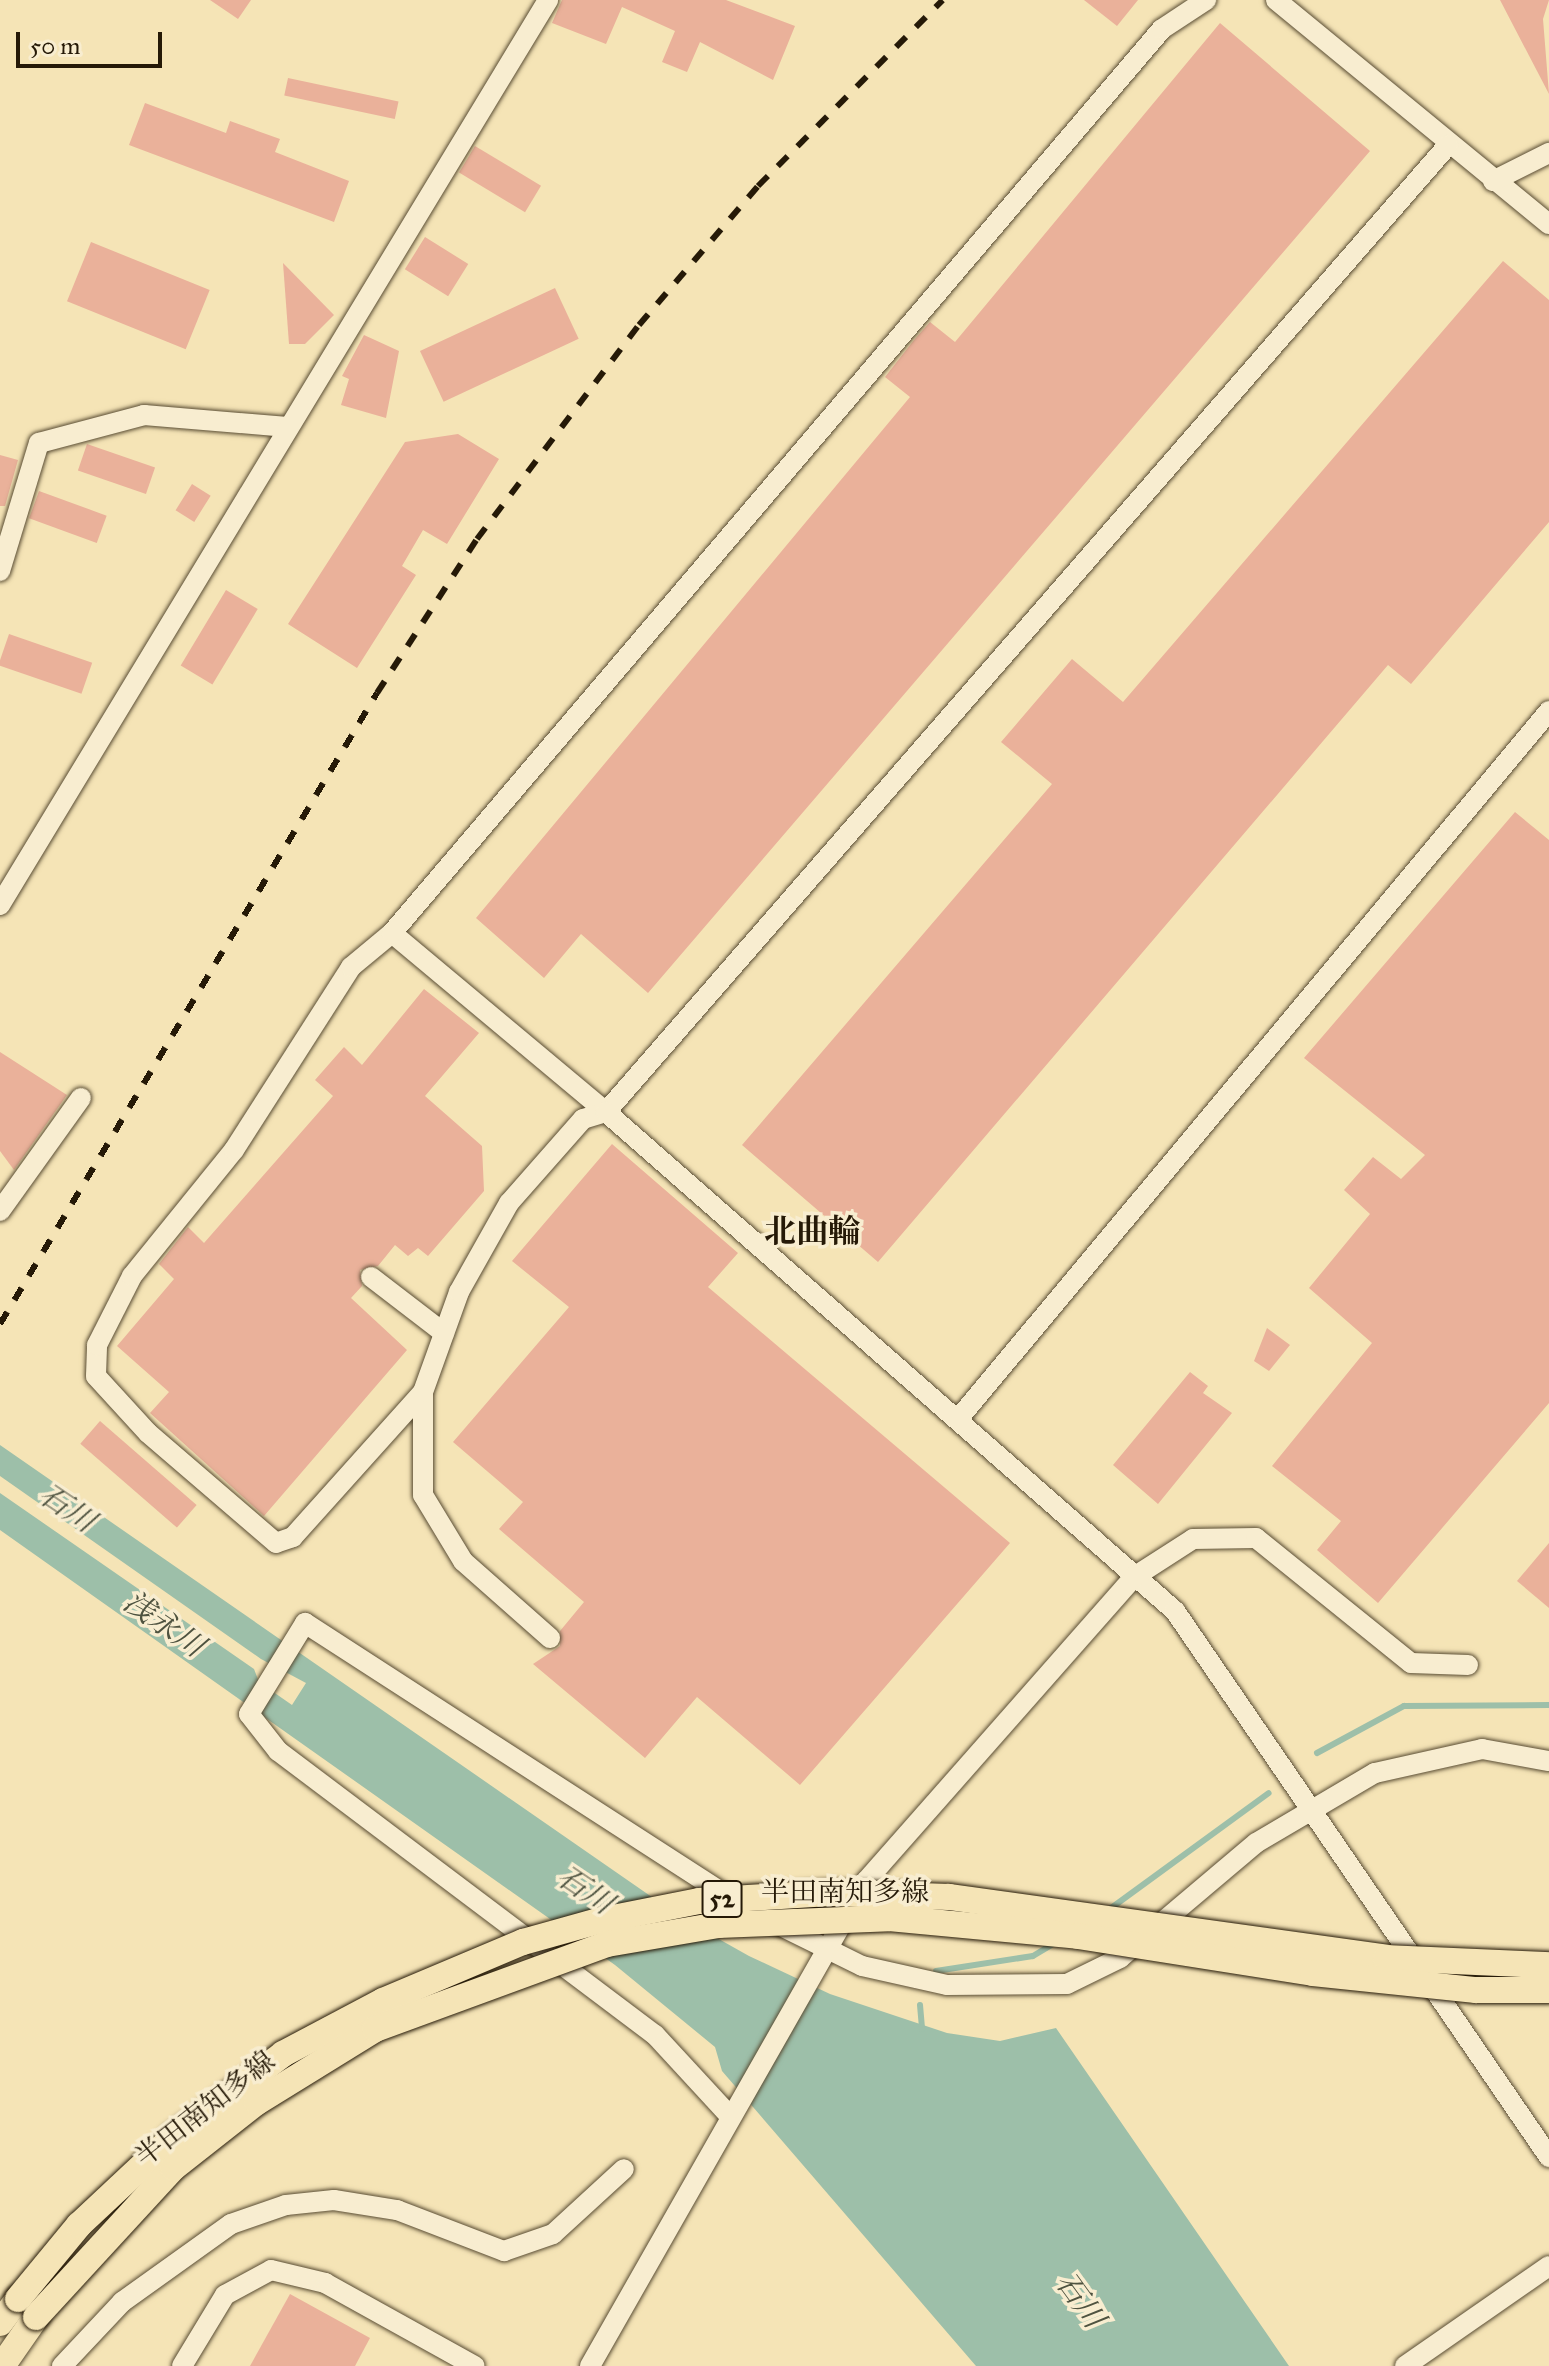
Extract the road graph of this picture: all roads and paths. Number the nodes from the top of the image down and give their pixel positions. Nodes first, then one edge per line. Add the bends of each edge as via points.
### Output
1 (548, 0) edge
2 (1206, 0) edge
3 (1276, 0) edge
4 (1448, 145) junction
5 (1549, 153) edge
6 (1493, 181) junction
7 (1549, 224) edge
8 (287, 427) junction
9 (0, 571) edge
10 (1549, 711) edge
11 (0, 905) edge
12 (392, 933) junction
13 (81, 1098) dead end
14 (606, 1112) junction
15 (0, 1211) edge
16 (371, 1277) dead end
17 (444, 1333) junction
18 (423, 1392) junction
19 (959, 1418) junction
20 (1134, 1577) junction
21 (550, 1638) dead end
22 (1468, 1665) dead end
23 (1549, 1761) edge
24 (1313, 1810) junction
25 (821, 1952) junction
26 (1549, 1965) edge
27 (1549, 1990) edge
28 (729, 2112) junction
29 (1549, 2157) edge
30 (624, 2169) dead end
31 (1549, 2266) edge
32 (27, 2308) junction
33 (0, 2323) edge
34 (2, 2366) edge
35 (62, 2366) edge
36 (182, 2366) edge
37 (475, 2366) edge
38 (590, 2366) edge
39 (1405, 2366) edge

1 - 8 street
2 - 12 street via 1162,29
3 - 4 street
4 - 6 street
4 - 14 street
5 - 6 street
6 - 7 street
8 - 9 street via 144,415 39,443
8 - 11 street
10 - 19 street
12 - 14 street
12 - 18 street via 351,967 234,1150 132,1276 97,1345 96,1376 148,1433 276,1543 293,1537
13 - 15 street
14 - 17 street via 583,1119 509,1203
14 - 19 street
16 - 17 street
17 - 18 street
18 - 21 street via 423,1495 463,1561
19 - 20 street
20 - 22 street via 1193,1539 1256,1538 1368,1636 1411,1663
20 - 24 street via 1175,1611
20 - 25 street via 922,1813
23 - 24 street via 1482,1749 1443,1752 1375,1773
24 - 25 street via 1256,1843 1120,1958 1067,1984 947,1985
24 - 29 street
25 - 28 street
25 - 28 street via 717,1891 305,1623 249,1714 278,1751 655,2035
26 - 32 main road, 半田南知多線 / 52, bridge via 1386,1958 949,1897 830,1893 699,1901 598,1921 523,1942 383,2001 283,2054 173,2137 79,2225
27 - 32 main road, 半田南知多線 / 52, bridge via 1476,1990 1313,1973 1078,1936 889,1918 718,1925 607,1944 375,2029 257,2102 173,2168
28 - 38 street
30 - 35 street via 553,2234 504,2251 397,2210 334,2200 286,2205 231,2224 122,2302
31 - 39 street
32 - 33 main road, 半田南知多線 / 52
32 - 34 main road, 半田南知多線 / 52
36 - 37 street via 225,2295 271,2270 325,2283

